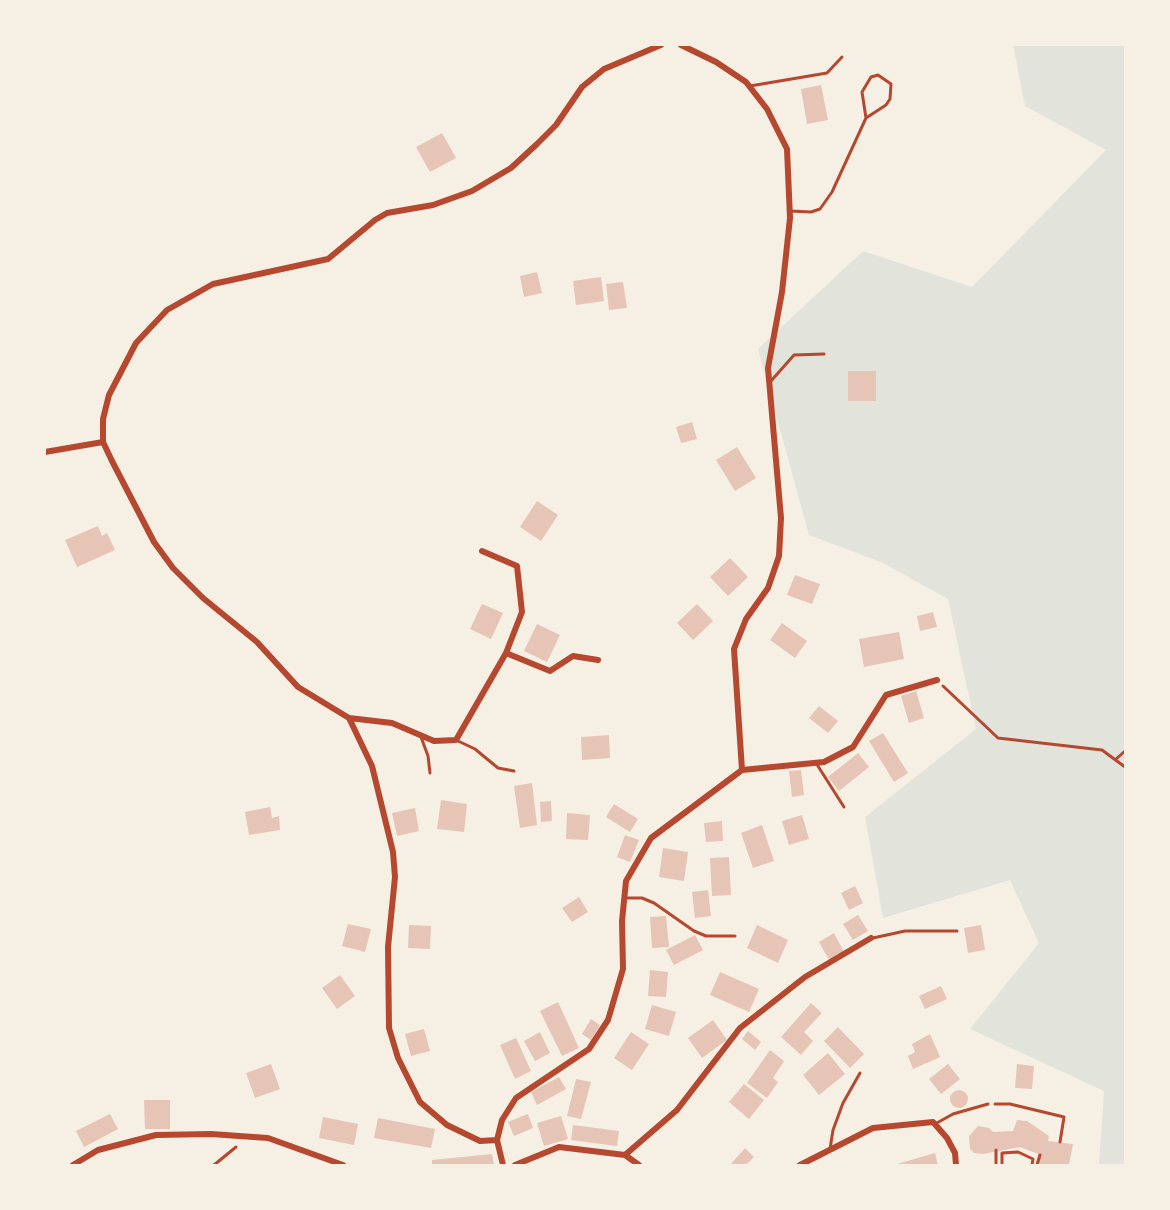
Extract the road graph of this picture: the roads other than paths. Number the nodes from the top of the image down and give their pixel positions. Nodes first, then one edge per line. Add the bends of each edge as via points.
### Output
1 (661, 45) edge
2 (681, 45) edge
3 (842, 57) dead end
4 (749, 86) junction
5 (866, 118) junction
6 (790, 211) junction
7 (824, 354) dead end
8 (768, 384) junction
9 (103, 442) junction
10 (45, 452) edge
11 (482, 551) dead end
12 (506, 653) junction
13 (598, 660) dead end
14 (937, 680) road end
15 (349, 718) junction
16 (420, 735) junction
17 (456, 740) junction
18 (816, 763) junction
19 (514, 771) dead end
20 (742, 771) junction
21 (430, 773) dead end
22 (844, 807) dead end
23 (625, 898) junction
24 (957, 931) dead end
25 (735, 936) dead end
26 (871, 938) joint
27 (860, 1073) dead end
28 (988, 1104) road end
29 (935, 1124) junction
30 (497, 1140) junction
31 (830, 1151) junction
32 (625, 1155) junction
33 (74, 1165) edge
34 (343, 1165) edge
35 (503, 1165) edge
36 (515, 1165) edge
37 (639, 1165) edge
38 (800, 1165) edge
39 (956, 1165) edge

1 - 9 street via 604,69 582,87 556,125 537,144 511,168 472,191 433,206 387,213 328,259 213,284 167,310 136,343 109,395 102,419
2 - 4 street via 716,62
3 - 4 lane via 826,73
4 - 6 street via 767,110 787,149
5 - 5 lane via 886,105 892,92 891,84 878,75 871,77 862,92
5 - 6 lane via 848,161 820,209
6 - 8 street
7 - 8 lane via 794,355
8 - 20 street via 780,518 778,556 768,588 746,619 734,649
9 - 10 street
9 - 15 street via 154,542 173,568 257,642 298,687
11 - 12 street via 516,567 522,612
12 - 13 street via 550,671 573,656
12 - 17 street
14 - 18 street via 886,695 853,747
15 - 16 street via 392,723
15 - 30 street via 372,766 393,852 389,1028 398,1058 420,1102 447,1125 480,1141
16 - 17 street via 434,741
16 - 21 lane
17 - 19 lane via 475,749 498,768
18 - 20 street
18 - 22 lane
20 - 23 street via 651,838 626,881
23 - 25 lane via 654,903 706,936
23 - 30 street via 623,969 608,1020 590,1049 516,1098 502,1120
24 - 26 lane via 905,931
26 - 32 street via 805,977 740,1028 676,1110
27 - 31 lane via 843,1103
28 - 29 lane via 953,1114
29 - 31 street via 916,1122 873,1128
29 - 39 street via 955,1153
30 - 35 street
31 - 38 street
32 - 36 street via 560,1147
32 - 37 street
33 - 34 street via 99,1150 156,1135 268,1138

